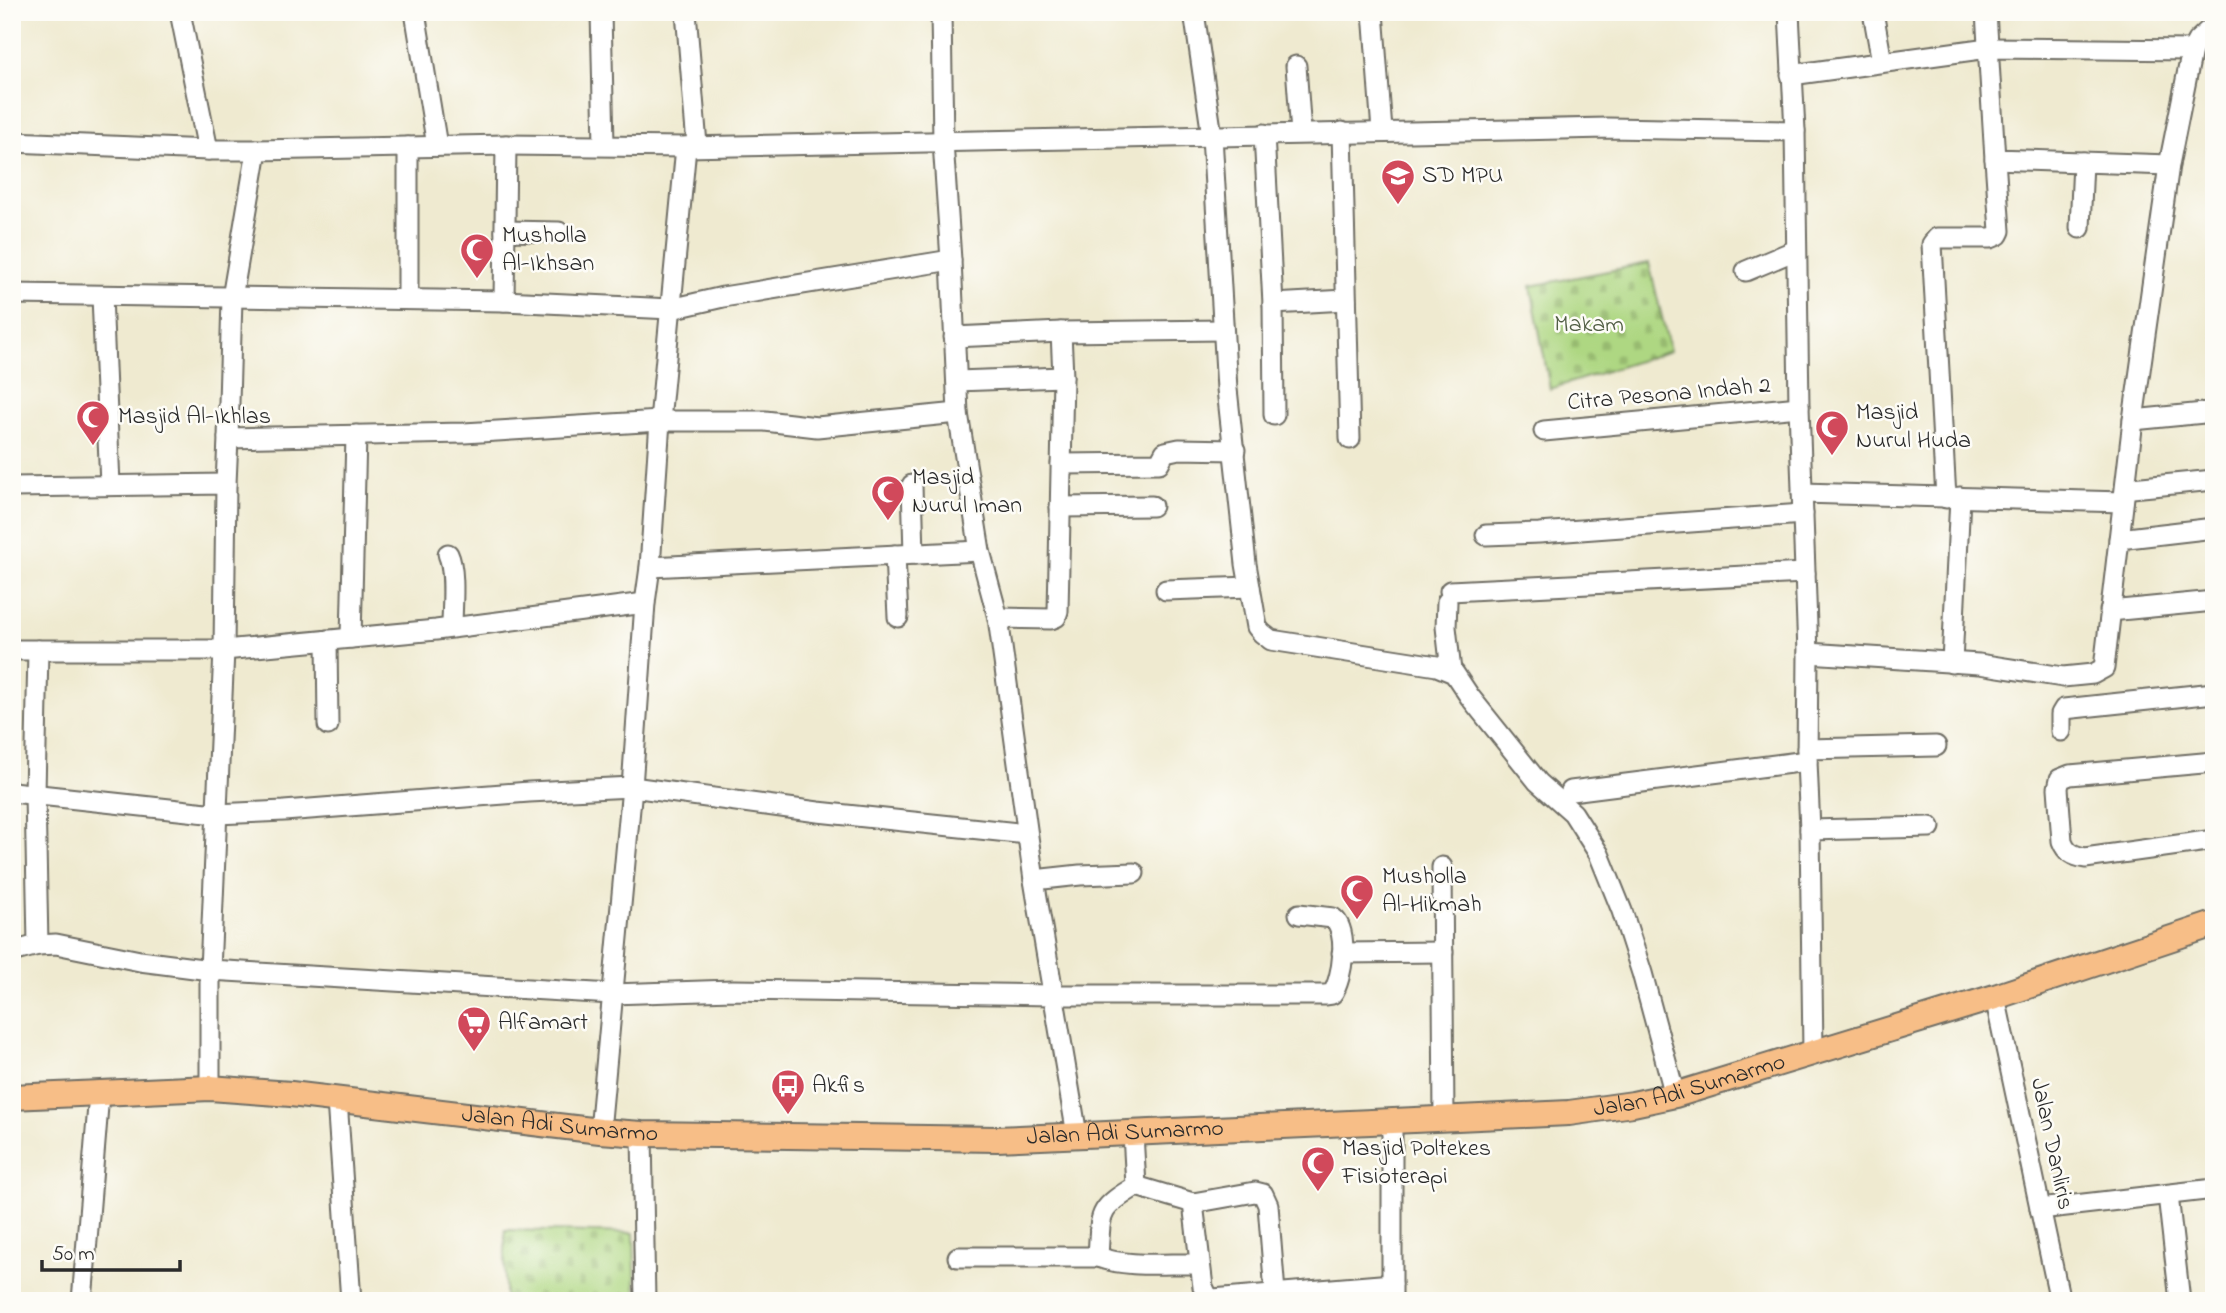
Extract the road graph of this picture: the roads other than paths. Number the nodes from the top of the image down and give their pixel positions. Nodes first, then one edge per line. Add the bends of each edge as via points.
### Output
1 (180, 12) edge
2 (415, 12) edge
3 (601, 12) edge
4 (686, 12) edge
5 (942, 12) edge
6 (1194, 12) edge
7 (1373, 12) edge
8 (1789, 12) edge
9 (1873, 12) edge
10 (1986, 12) edge
11 (2204, 12) edge
12 (2207, 33) edge
13 (1988, 48) junction
14 (1882, 62) junction
15 (1296, 66) dead end
16 (1791, 75) junction
17 (1382, 131) junction
18 (1795, 131) junction
19 (1342, 132) junction
20 (1301, 133) junction
21 (1264, 134) junction
22 (1212, 136) junction
23 (12, 142) edge
24 (943, 142) junction
25 (506, 145) junction
26 (604, 145) junction
27 (437, 146) junction
28 (691, 146) junction
29 (408, 147) junction
30 (208, 150) junction
31 (257, 150) junction
32 (1995, 159) junction
33 (2083, 162) junction
34 (2169, 165) junction
35 (2080, 228) dead end
36 (505, 231) junction
37 (559, 232) dead end
38 (1796, 250) junction
39 (951, 260) junction
40 (1746, 271) dead end
41 (12, 295) edge
42 (103, 296) junction
43 (232, 298) junction
44 (408, 299) junction
45 (1346, 300) junction
46 (504, 301) junction
47 (1273, 304) junction
48 (671, 309) junction
49 (1223, 330) junction
50 (1061, 332) junction
51 (954, 337) junction
52 (1063, 377) junction
53 (957, 382) junction
54 (1799, 407) junction
55 (2214, 412) edge
56 (958, 413) junction
57 (1274, 415) dead end
58 (2133, 420) junction
59 (660, 421) junction
60 (1544, 431) dead end
61 (356, 435) junction
62 (228, 438) junction
63 (1350, 439) dead end
64 (1235, 450) junction
65 (1061, 464) junction
66 (2214, 480) edge
67 (226, 484) junction
68 (110, 485) junction
69 (912, 485) dead end
70 (12, 487) edge
71 (1802, 493) junction
72 (2128, 495) junction
73 (1953, 498) junction
74 (1152, 506) dead end
75 (1060, 507) junction
76 (1803, 514) junction
77 (2214, 528) edge
78 (1486, 535) dead end
79 (2119, 539) junction
80 (980, 551) junction
81 (448, 554) dead end
82 (904, 554) junction
83 (650, 567) junction
84 (1805, 573) junction
85 (1250, 587) junction
86 (1166, 590) dead end
87 (2214, 601) edge
88 (645, 603) junction
89 (2110, 611) junction
90 (898, 617) dead end
91 (998, 618) junction
92 (452, 627) junction
93 (351, 638) junction
94 (327, 640) junction
95 (12, 650) edge
96 (38, 650) junction
97 (224, 650) junction
98 (1808, 653) junction
99 (1952, 663) junction
100 (1451, 671) junction
101 (2214, 693) edge
102 (328, 725) dead end
103 (2061, 731) dead end
104 (1936, 746) dead end
105 (1807, 755) junction
106 (2214, 762) edge
107 (632, 787) junction
108 (12, 792) edge
109 (1571, 792) dead end
110 (35, 794) junction
111 (216, 814) junction
112 (1930, 827) dead end
113 (1810, 830) junction
114 (1027, 834) junction
115 (2214, 840) edge
116 (1442, 867) dead end
117 (1134, 873) dead end
118 (1034, 880) junction
119 (1299, 914) dead end
120 (2214, 924) edge
121 (38, 945) junction
122 (12, 952) edge
123 (1443, 952) junction
124 (1342, 953) junction
125 (210, 970) junction
126 (612, 994) junction
127 (1052, 995) junction
128 (1995, 997) junction
129 (1814, 1052) junction
130 (210, 1088) junction
131 (99, 1094) junction
132 (1675, 1095) junction
133 (12, 1097) edge
134 (337, 1100) junction
135 (1444, 1119) junction
136 (600, 1131) junction
137 (642, 1134) junction
138 (1077, 1135) junction
139 (1391, 1136) junction
140 (1134, 1149) junction
141 (1136, 1186) junction
142 (2214, 1189) edge
143 (2168, 1195) junction
144 (1193, 1203) junction
145 (2040, 1209) junction
146 (958, 1257) dead end
147 (1098, 1257) junction
148 (1199, 1264) junction
149 (1392, 1292) edge
150 (1275, 1293) junction
151 (82, 1301) edge
152 (351, 1301) edge
153 (645, 1301) edge
154 (2060, 1301) edge
155 (2180, 1301) edge

1 - 30 street
2 - 27 street
3 - 26 street
4 - 28 street
5 - 24 street
6 - 22 street
7 - 17 street
8 - 16 street
9 - 14 street
10 - 13 street
11 - 12 street
12 - 13 street
12 - 34 street
13 - 14 street
13 - 32 street
14 - 16 street
15 - 20 street
16 - 18 street
17 - 18 street
17 - 19 street
18 - 38 street
19 - 20 street
19 - 45 street
20 - 21 street
21 - 22 street
21 - 47 street
22 - 24 street
22 - 49 street
23 - 30 street
24 - 28 street
24 - 39 street
25 - 26 street
25 - 27 street
25 - 36 street
26 - 28 street
27 - 29 street
28 - 48 street
29 - 31 street
29 - 44 street
30 - 31 street
31 - 43 street
32 - 33 street
32 - 73 street via 1998,236 1939,238 1932,244
33 - 34 street
33 - 35 street
34 - 58 street
36 - 37 street
36 - 46 street
38 - 40 street
38 - 54 street
39 - 48 street
39 - 51 street
41 - 42 street
42 - 43 street
42 - 68 street
43 - 44 street
43 - 62 street
44 - 46 street
45 - 47 street
45 - 63 street
46 - 48 street
47 - 57 street
48 - 59 street
49 - 50 street
49 - 64 street
50 - 51 street
50 - 52 street
51 - 53 street
52 - 53 street
52 - 65 street
53 - 56 street
54 - 60 street, Citra Pesona Indah 2
54 - 71 street
55 - 58 street
56 - 59 street via 817,427 765,421
56 - 80 street
58 - 72 street
59 - 61 street
59 - 83 street
61 - 62 street
61 - 93 street
62 - 67 street
64 - 65 street via 1179,449 1166,452 1158,463
64 - 85 street
65 - 75 street
66 - 72 street
67 - 68 street
67 - 97 street
68 - 70 street
69 - 82 street
71 - 73 street
71 - 76 street
72 - 73 street
72 - 79 street
73 - 99 street
74 - 75 street
75 - 91 street via 1056,617
76 - 78 street
76 - 84 street
77 - 79 street
79 - 89 street
80 - 82 street
80 - 91 street
81 - 92 street
82 - 83 street
82 - 90 street
83 - 88 street
84 - 98 street
84 - 100 street via 1448,596
85 - 86 street
85 - 100 street via 1257,627 1271,640
87 - 89 street
88 - 92 street
88 - 107 street
89 - 99 street via 2105,664 2099,672 2063,677
91 - 114 street
92 - 93 street
93 - 94 street
94 - 97 street
94 - 102 street
95 - 96 street
96 - 97 street
96 - 110 street
97 - 111 street
98 - 99 street
98 - 105 street
100 - 132 street via 1538,782 1573,814 1599,854 1642,973
101 - 103 street via 2064,709
104 - 105 street
105 - 109 street
105 - 113 street
106 - 115 street via 2070,775 2060,779 2058,788 2062,841 2077,857
107 - 111 street
107 - 114 street
107 - 126 street
108 - 110 street
110 - 111 street
110 - 121 street
111 - 125 street
112 - 113 street
113 - 129 street
114 - 118 street
116 - 123 street
117 - 118 street
118 - 127 street
119 - 124 street via 1338,921
120 - 128 main road, Jalan Adi Sumarmo
121 - 122 street
121 - 125 street via 56,944
123 - 124 street
123 - 135 street
124 - 127 street via 1332,994
125 - 126 street
125 - 130 street
126 - 127 street via 732,990
126 - 136 street
127 - 138 street
128 - 129 main road, Jalan Adi Sumarmo
128 - 145 street, Jalan Danliris
129 - 132 main road, Jalan Adi Sumarmo
130 - 131 main road, Jalan Adi Sumarmo
130 - 134 main road, Jalan Adi Sumarmo
131 - 133 main road, Jalan Adi Sumarmo
131 - 151 street
132 - 135 main road, Jalan Adi Sumarmo via 1596,1110
134 - 136 main road, Jalan Adi Sumarmo
134 - 152 street
135 - 139 main road, Jalan Adi Sumarmo
136 - 137 main road, Jalan Adi Sumarmo
137 - 138 main road, Jalan Adi Sumarmo via 997,1139
137 - 153 street
138 - 140 main road, Jalan Adi Sumarmo
139 - 140 main road, Jalan Adi Sumarmo via 1304,1124
139 - 149 street
140 - 141 street
141 - 144 street
141 - 147 street via 1107,1204 1101,1218
142 - 143 street
143 - 145 street
143 - 155 street
144 - 148 street
144 - 150 street via 1263,1194 1268,1205
145 - 154 street, Jalan Danliris
146 - 147 street
147 - 148 street via 1110,1262
148 - 150 street via 1203,1287 1213,1299
149 - 150 street

